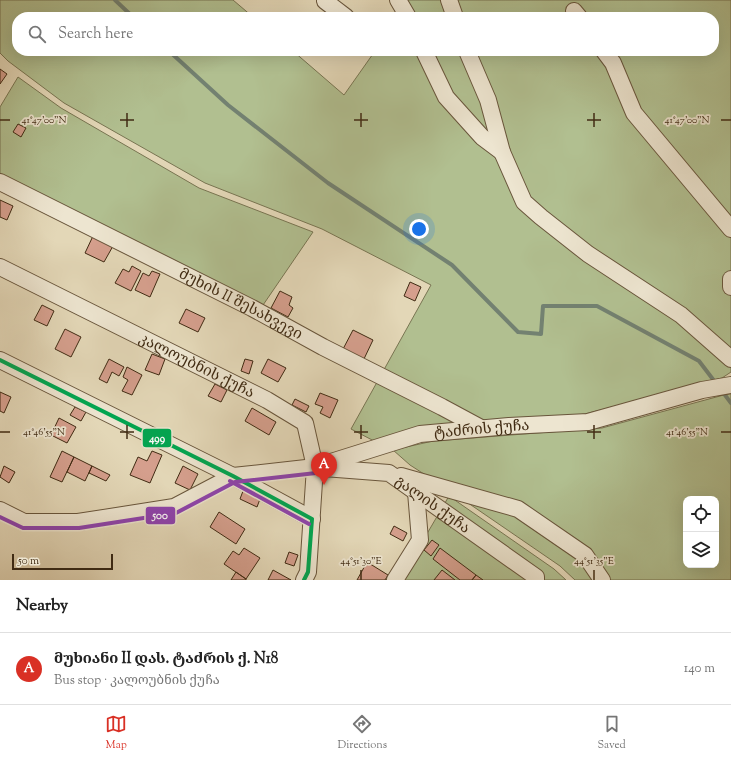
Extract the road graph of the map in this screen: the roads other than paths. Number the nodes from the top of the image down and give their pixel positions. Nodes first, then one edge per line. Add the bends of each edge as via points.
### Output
1 (398, 0) edge
2 (449, 0) edge
3 (325, 1) dead end
4 (339, 12) edge
5 (405, 12) edge
6 (453, 12) edge
7 (426, 56) edge
8 (469, 56) edge
9 (608, 56) edge
10 (502, 152) junction
11 (0, 182) edge
12 (731, 229) edge
13 (0, 266) edge
14 (731, 279) edge
15 (731, 287) edge
16 (731, 358) edge
17 (0, 360) edge
18 (731, 385) edge
19 (481, 428) junction
20 (315, 467) junction
21 (390, 473) junction
22 (234, 476) junction
23 (416, 492) junction
24 (0, 510) edge
25 (312, 519) junction
26 (304, 580) edge
27 (395, 580) edge
28 (536, 580) edge
29 (602, 580) edge

1 - 5 street
2 - 6 street
3 - 4 street
7 - 10 street via 446,97 482,137
8 - 10 street via 488,100
9 - 12 street via 634,113
10 - 16 street via 524,202 588,254 681,315
11 - 19 street, მუხის II შესახვევი via 252,308
13 - 20 street, კალოუბნის ქუჩა via 267,400 305,423
14 - 15 street
17 - 22 street
18 - 19 street, ტაძრის ქუჩა via 702,390 588,422
19 - 20 street, ტაძრის ქუჩა via 420,434
20 - 21 street, გალის ქუჩა
20 - 22 street, ტაძრის ქუჩა
20 - 25 street, კალოუბნის ქუჩა
21 - 23 street, გალის ქუჩა
21 - 29 street via 518,509 585,555
22 - 24 street via 174,507 78,522 24,522
22 - 25 street
23 - 27 street via 420,540
23 - 28 street, გალის ქუჩა
25 - 26 street via 308,572

